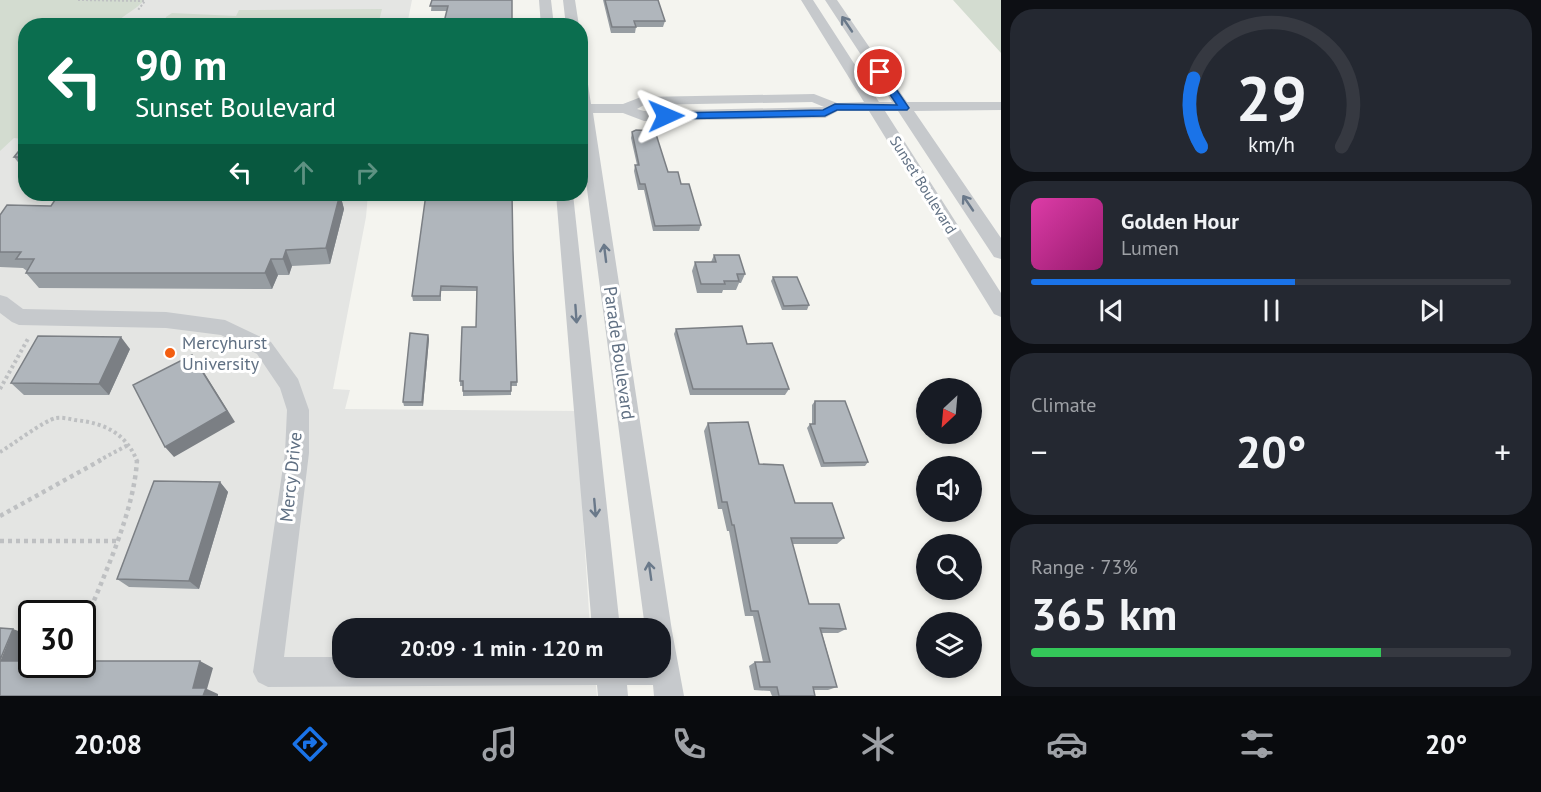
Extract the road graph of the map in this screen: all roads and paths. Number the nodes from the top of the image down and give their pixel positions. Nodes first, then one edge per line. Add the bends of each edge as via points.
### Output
1 (78, 0) edge
2 (546, 0) edge
3 (569, 0) edge
4 (807, 0) edge
5 (831, 0) edge
6 (138, 10) dead end
7 (547, 18) edge
8 (572, 18) edge
9 (1001, 106) edge
10 (874, 107) junction
11 (588, 108) edge
12 (904, 108) junction
13 (588, 143) edge
14 (565, 201) edge
15 (1001, 252) edge
16 (0, 302) edge
17 (1001, 309) edge
18 (32, 333) dead end
19 (0, 389) edge
20 (128, 445) junction
21 (0, 453) edge
22 (0, 516) edge
23 (0, 541) edge
24 (117, 541) junction
25 (94, 600) edge
26 (605, 618) edge
27 (657, 618) edge
28 (332, 673) edge
29 (611, 678) edge
30 (667, 683) edge

1 - 6 path via 146,1
2 - 7 street
3 - 8 street
4 - 10 street, Sunset Boulevard
12 -> 5 street, Sunset Boulevard
9 - 12 street
10 - 11 street via 835,107 814,98 641,101 626,109
10 - 12 street
10 - 17 street, Sunset Boulevard
15 -> 12 street, Sunset Boulevard
27 -> 13 street, Parade Boulevard
14 -> 26 street, Parade Boulevard
16 - 28 street, Mercy Drive via 19,317 166,320 225,328 264,348 290,385 298,410 297,453 268,672
18 - 19 path
20 - 21 path via 123,437 103,425 56,418
20 - 22 path
20 - 24 path via 137,469
23 - 24 path
24 - 25 path
29 - 30 street

